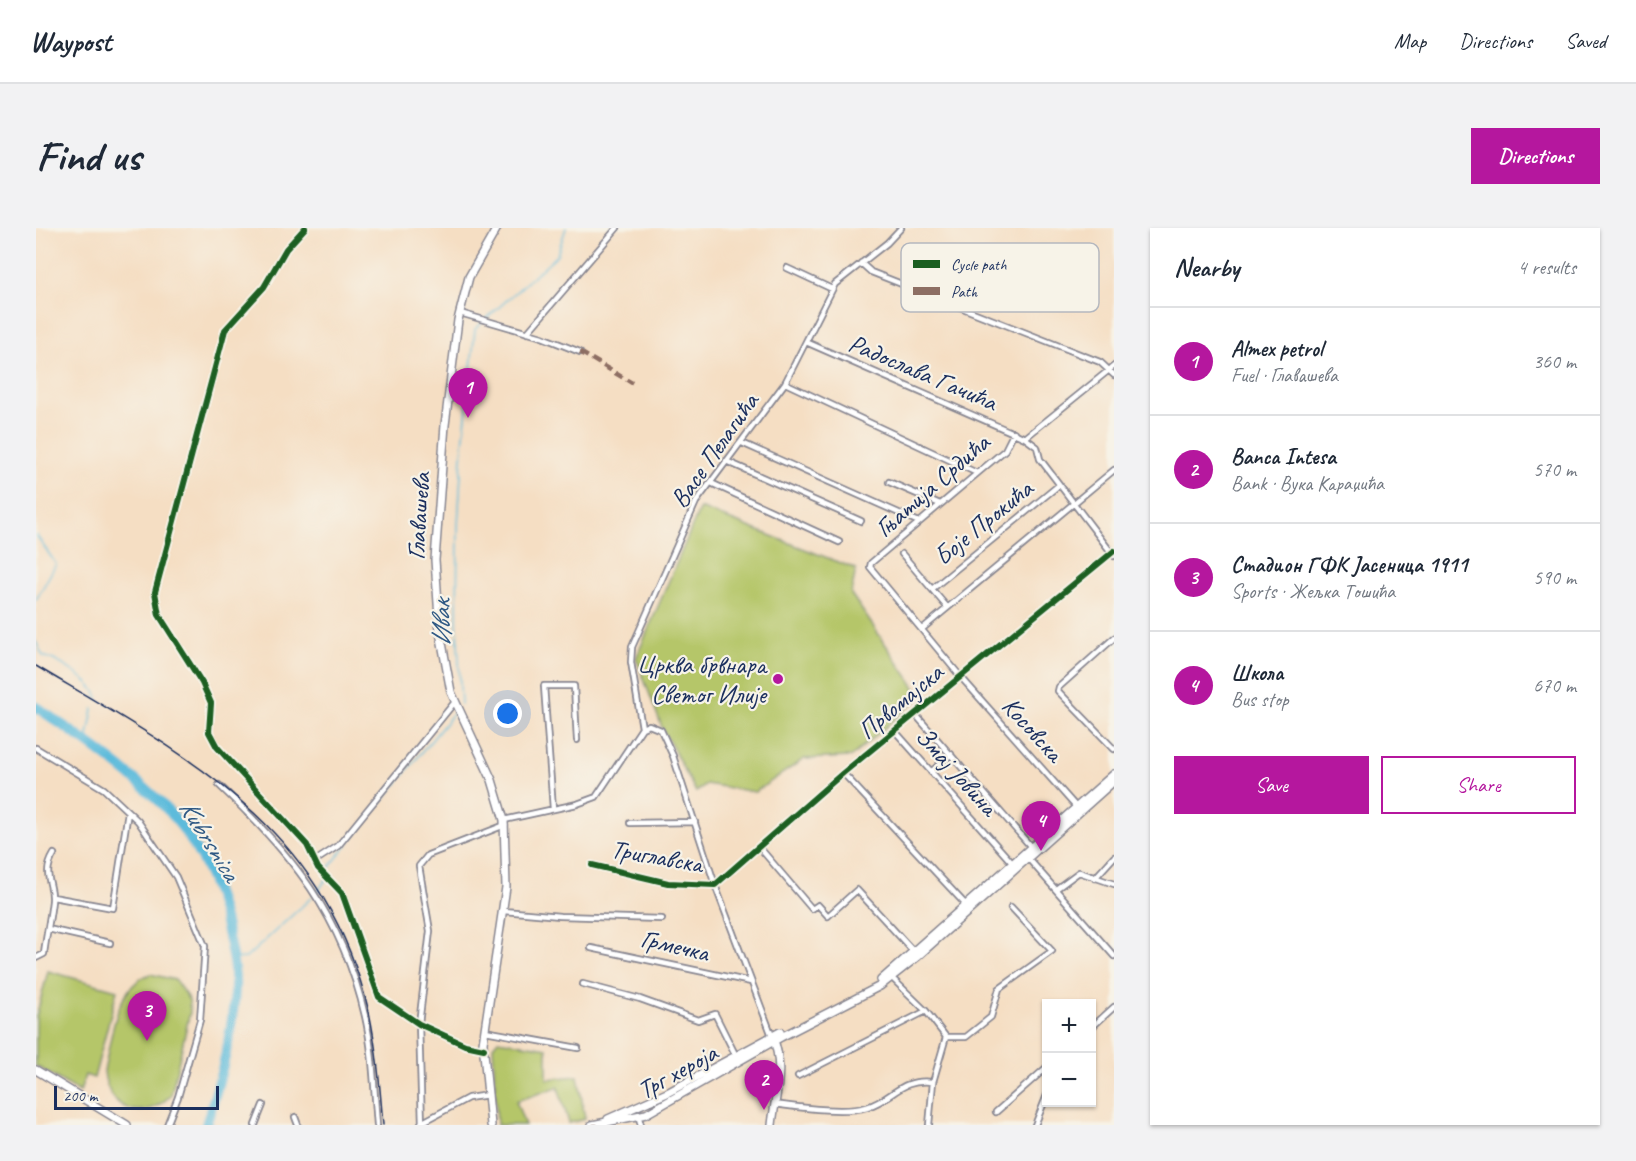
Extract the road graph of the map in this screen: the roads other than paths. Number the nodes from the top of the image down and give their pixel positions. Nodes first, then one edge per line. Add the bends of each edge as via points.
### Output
1 (305, 228) edge
2 (497, 228) edge
3 (617, 228) edge
4 (902, 228) edge
5 (861, 263) junction
6 (787, 268) dead end
7 (901, 283) edge
8 (832, 289) junction
9 (974, 312) edge
10 (460, 313) junction
11 (527, 333) junction
12 (806, 342) junction
13 (580, 352) dead end
14 (1112, 368) edge
15 (1114, 375) edge
16 (785, 383) junction
17 (1014, 432) junction
18 (1025, 438) junction
19 (742, 442) junction
20 (726, 461) junction
21 (1114, 470) edge
22 (977, 473) junction
23 (889, 482) dead end
24 (711, 483) junction
25 (1059, 485) junction
26 (940, 504) junction
27 (1072, 504) junction
28 (861, 521) dead end
29 (919, 522) junction
30 (839, 542) dead end
31 (1113, 554) edge
32 (902, 555) dead end
33 (871, 563) joint
34 (932, 589) junction
35 (947, 607) junction
36 (922, 629) junction
37 (1114, 638) edge
38 (960, 676) junction
39 (455, 705) junction
40 (915, 714) junction
41 (642, 728) junction
42 (895, 731) junction
43 (577, 740) dead end
44 (36, 748) edge
45 (1114, 749) edge
46 (951, 754) junction
47 (931, 772) junction
48 (843, 773) junction
49 (1114, 774) edge
50 (1114, 781) edge
51 (219, 785) dead end
52 (1077, 808) junction
53 (553, 810) junction
54 (128, 812) junction
55 (504, 822) junction
56 (695, 822) junction
57 (630, 823) dead end
58 (760, 848) junction
59 (1032, 848) junction
60 (54, 854) dead end
61 (1026, 857) junction
62 (1114, 857) edge
63 (315, 861) junction
64 (592, 865) dead end
65 (1014, 865) junction
66 (1095, 878) junction
67 (1114, 884) edge
68 (715, 885) junction
69 (1056, 889) junction
70 (53, 897) junction
71 (966, 905) junction
72 (1011, 907) dead end
73 (504, 911) junction
74 (662, 919) dead end
75 (48, 929) junction
76 (110, 943) dead end
77 (591, 948) dead end
78 (914, 952) junction
79 (1114, 956) edge
80 (36, 958) edge
81 (892, 978) junction
82 (751, 982) junction
83 (584, 984) dead end
84 (1114, 1007) edge
85 (926, 1011) junction
86 (1096, 1023) edge
87 (419, 1024) junction
88 (485, 1031) junction
89 (946, 1037) junction
90 (773, 1038) junction
91 (578, 1048) dead end
92 (484, 1049) junction
93 (737, 1059) junction
94 (36, 1070) edge
95 (1042, 1071) edge
96 (798, 1076) dead end
97 (933, 1082) junction
98 (489, 1095) junction
99 (774, 1104) junction
100 (263, 1105) dead end
101 (634, 1107) junction
102 (1042, 1107) edge
103 (996, 1112) dead end
104 (639, 1116) junction
105 (295, 1117) dead end
106 (421, 1124) edge
107 (127, 1125) edge
108 (167, 1125) edge
109 (255, 1125) edge
110 (298, 1125) edge
111 (377, 1125) edge
112 (491, 1125) edge
113 (594, 1125) edge
114 (641, 1125) edge
115 (772, 1125) edge
116 (930, 1125) edge
117 (1035, 1125) edge

1 - 63 street via 286,249 264,287 225,330 155,592 159,615 202,683 210,703 209,732 217,747 307,845
2 - 10 main road, Главашева via 470,277
3 - 11 street
4 - 5 street, Васе Пелагића
5 - 7 street via 872,272
5 - 8 street, Васе Пелагића
6 - 8 street
8 - 12 street, Васе Пелагића
9 - 14 street
10 - 11 street
10 - 39 main road, Главашева via 445,425 435,560 440,632
11 - 13 street
12 - 16 street, Васе Пелагића
12 - 17 street, Радослава Гачића
14 - 15 street
14 - 18 street, Гњатија Срдића
16 - 19 street, Васе Пелагића
16 - 22 street
17 - 18 street, Радослава Гачића
17 - 22 street, Гњатија Срдића via 1005,450
18 - 25 street, Боје Прокића via 1037,447 1040,459
19 - 20 street, Васе Пелагића
19 - 29 street
20 - 24 street, Васе Пелагића
20 - 28 street
21 - 27 street, Боје Прокића
22 - 26 street, Гњатија Срдића
23 - 26 street
24 - 30 street
24 - 41 street, Васе Пелагића via 696,502 632,647
25 - 27 street, Боје Прокића
25 - 34 street, Боје Прокића
26 - 29 street, Гњатија Срдића
27 - 31 street, Боје Прокића
27 - 35 street, Боје Прокића
29 - 33 street, Гњатија Срдића
31 - 38 street, Првомајска
32 - 34 street, Боје Прокића
33 - 36 street, Косовска via 871,571
34 - 35 street, Боје Прокића
35 - 36 street, Боје Прокића
36 - 38 street, Косовска
37 - 45 street via 1058,691
38 - 40 street, Првомајска
38 - 52 street, Косовска
39 - 55 main road, Главашева via 492,780
39 - 63 street via 338,846
40 - 42 street, Првомајска
40 - 46 street, Змај Јовина
41 - 53 street via 596,797
41 - 56 street via 649,725 661,730
42 - 47 street, Змај Јовина
42 - 48 street, Првомајска
43 - 53 street via 574,686 544,686
44 - 54 street via 104,789
46 - 47 street
46 - 59 street, Змај Јовина
47 - 65 street, Змај Јовина
48 - 58 street, Првомајска
48 - 71 street
49 - 52 main road
50 - 61 main road
51 - 111 street via 264,827 323,906 365,1016
52 - 59 main road
53 - 55 street
54 - 70 street via 113,908
54 - 108 street via 176,877 205,946 200,1020
55 - 73 main road, Главашева
55 - 87 street via 428,855 419,866 430,931
56 - 57 street
56 - 68 street
58 - 68 street, Првомајска
58 - 78 street via 813,909 818,905 828,916 857,890
59 - 61 main road
60 - 70 street via 49,863 48,883
61 - 65 main road
61 - 69 street
61 - 81 main road
62 - 66 street
63 - 87 street via 347,901 379,997
64 - 68 street, Триглавска via 668,883
65 - 71 main road
66 - 67 street
66 - 69 street via 1079,872
68 - 82 street
69 - 79 street
70 - 75 street
71 - 78 main road
72 - 89 street via 1052,951 999,989 992,1017 966,1036
73 - 74 street
73 - 88 main road, Главашева
75 - 76 street
75 - 80 street via 44,954
77 - 82 street, Грмечка
78 - 90 main road via 878,982
81 - 85 street
81 - 90 main road
82 - 90 street
83 - 93 street via 698,1020 715,1014
84 - 86 street
85 - 89 street
85 - 96 street
87 - 92 street via 465,1045
87 - 106 street
88 - 91 street
88 - 92 main road, Главашева
89 - 97 street
90 - 93 main road, Трг хероја
90 - 99 main road via 780,1062
92 - 98 main road, Главашева
93 - 101 main road, Трг хероја
93 - 104 main road, Трг хероја
94 - 107 main road
95 - 103 street
97 - 99 street via 916,1080 866,1107 821,1109
97 - 116 street
98 - 106 street via 468,1098
98 - 112 main road, Главашева
99 - 115 main road
100 - 109 street
101 - 104 street
101 - 113 main road, Трг хероја
102 - 117 street
104 - 113 main road, Трг хероја
104 - 114 street
105 - 110 street

